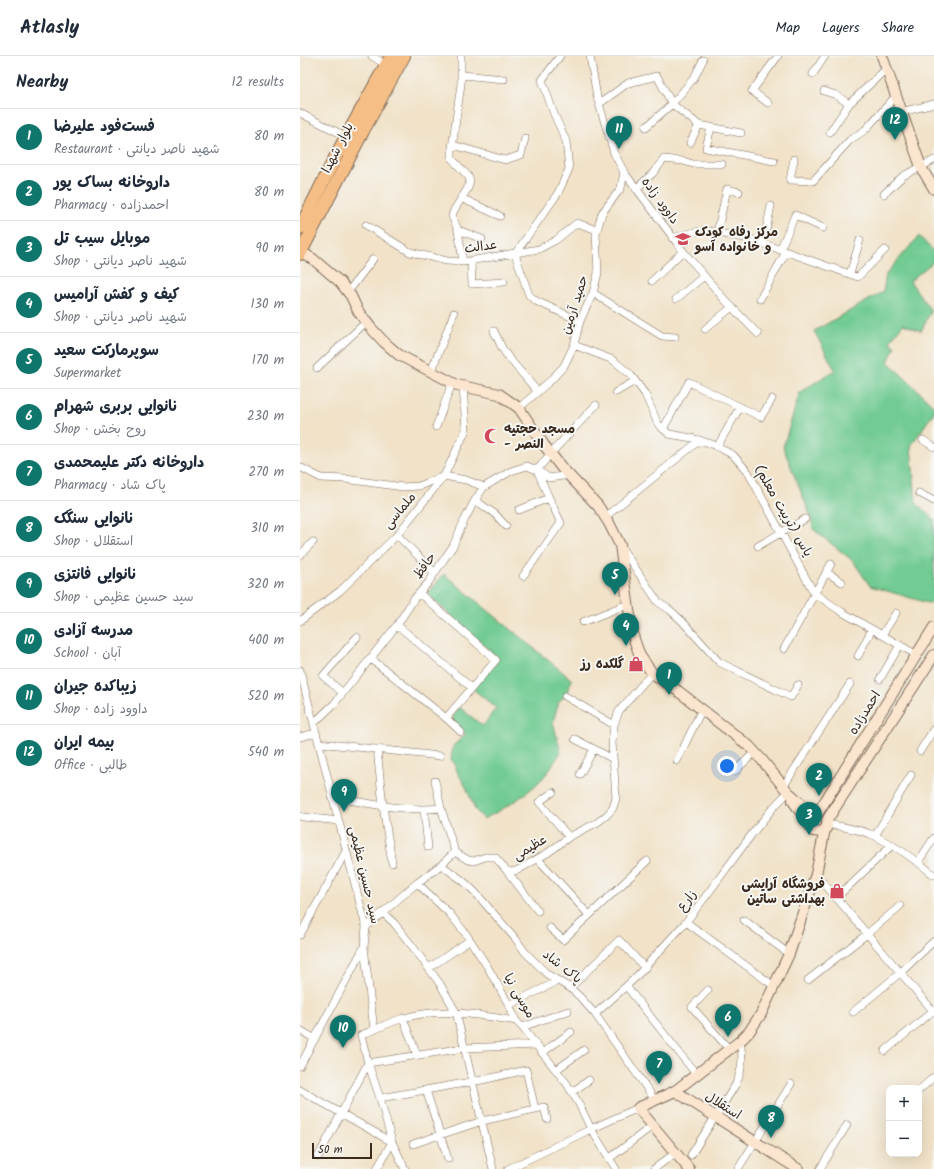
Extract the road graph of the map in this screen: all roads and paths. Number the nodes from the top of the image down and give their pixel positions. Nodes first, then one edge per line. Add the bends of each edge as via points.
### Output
1 (372, 56) edge
2 (404, 56) edge
3 (461, 56) edge
4 (560, 56) edge
5 (590, 56) edge
6 (778, 56) edge
7 (825, 56) edge
8 (882, 56) edge
9 (703, 60) dead end
10 (391, 64) edge
11 (886, 69) junction
12 (813, 74) dead end
13 (462, 75) junction
14 (504, 79) dead end
15 (824, 91) dead end
16 (896, 96) junction
17 (768, 103) dead end
18 (599, 104) junction
19 (672, 104) junction
20 (849, 104) junction
21 (934, 104) edge
22 (901, 112) junction
23 (300, 113) edge
24 (698, 125) junction
25 (646, 127) dead end
26 (711, 127) junction
27 (830, 132) dead end
28 (741, 133) dead end
29 (347, 136) junction
30 (525, 138) dead end
31 (690, 143) dead end
32 (453, 145) junction
33 (794, 159) dead end
34 (934, 160) edge
35 (774, 161) dead end
36 (722, 164) dead end
37 (921, 167) junction
38 (624, 172) junction
39 (636, 189) junction
40 (934, 189) edge
41 (739, 192) dead end
42 (884, 194) dead end
43 (462, 198) junction
44 (771, 206) dead end
45 (500, 216) dead end
46 (366, 225) dead end
47 (300, 228) edge
48 (823, 228) dead end
49 (458, 230) junction
50 (597, 230) junction
51 (717, 233) junction
52 (482, 238) dead end
53 (672, 238) junction
54 (860, 240) dead end
55 (763, 244) junction
56 (885, 250) dead end
57 (683, 251) junction
58 (783, 251) junction
59 (300, 253) edge
60 (515, 254) junction
61 (373, 259) dead end
62 (467, 262) junction
63 (854, 275) junction
64 (704, 276) junction
65 (652, 281) dead end
66 (504, 282) dead end
67 (348, 292) junction
68 (593, 293) junction
69 (760, 298) dead end
70 (676, 299) dead end
71 (732, 307) junction
72 (454, 313) dead end
73 (580, 320) junction
74 (366, 322) junction
75 (706, 329) dead end
76 (494, 331) dead end
77 (758, 334) dead end
78 (675, 337) dead end
79 (574, 345) junction
80 (317, 368) dead end
81 (431, 372) junction
82 (635, 381) junction
83 (452, 383) junction
84 (463, 386) junction
85 (538, 392) junction
86 (616, 392) dead end
87 (772, 399) dead end
88 (596, 405) dead end
89 (740, 407) junction
90 (519, 408) junction
91 (436, 427) dead end
92 (664, 429) junction
93 (700, 440) junction
94 (923, 440) dead end
95 (717, 447) junction
96 (934, 447) edge
97 (551, 453) junction
98 (300, 467) edge
99 (537, 470) junction
100 (570, 475) junction
101 (444, 476) junction
102 (484, 487) junction
103 (919, 493) dead end
104 (549, 498) junction
105 (475, 500) junction
106 (934, 501) edge
107 (519, 510) dead end
108 (605, 517) junction
109 (805, 519) dead end
110 (506, 526) dead end
111 (781, 533) junction
112 (397, 535) junction
113 (312, 542) dead end
114 (620, 545) junction
115 (758, 546) dead end
116 (300, 555) edge
117 (831, 564) dead end
118 (826, 572) junction
119 (435, 573) junction
120 (523, 576) dead end
121 (842, 582) dead end
122 (814, 592) junction
123 (419, 593) junction
124 (628, 604) junction
125 (896, 613) dead end
126 (300, 621) edge
127 (583, 622) dead end
128 (397, 626) junction
129 (934, 627) edge
130 (872, 629) junction
131 (882, 635) junction
132 (357, 637) dead end
133 (900, 646) junction
134 (784, 649) dead end
135 (917, 655) junction
136 (934, 655) edge
137 (858, 656) dead end
138 (370, 658) junction
139 (300, 670) edge
140 (652, 673) junction
141 (880, 680) dead end
142 (850, 684) dead end
143 (798, 685) dead end
144 (472, 688) junction
145 (343, 693) junction
146 (565, 696) dead end
147 (702, 709) junction
148 (446, 718) junction
149 (314, 723) junction
150 (614, 725) junction
151 (934, 729) edge
152 (461, 732) dead end
153 (316, 733) junction
154 (300, 737) edge
155 (575, 739) dead end
156 (319, 743) junction
157 (377, 749) junction
158 (594, 749) junction
159 (920, 751) dead end
160 (755, 752) junction
161 (440, 756) dead end
162 (613, 760) junction
163 (677, 761) dead end
164 (734, 772) dead end
165 (580, 774) dead end
166 (911, 775) dead end
167 (435, 781) dead end
168 (553, 792) dead end
169 (787, 792) junction
170 (332, 797) junction
171 (383, 806) junction
172 (441, 808) junction
173 (424, 810) junction
174 (817, 814) junction
175 (301, 818) edge
176 (339, 821) junction
177 (826, 824) junction
178 (811, 827) junction
179 (875, 836) junction
180 (569, 837) junction
181 (934, 838) edge
182 (892, 845) junction
183 (428, 847) dead end
184 (346, 851) junction
185 (455, 852) junction
186 (820, 855) junction
187 (538, 859) junction
188 (647, 861) dead end
189 (918, 862) junction
190 (392, 863) dead end
191 (441, 865) junction
192 (507, 871) junction
193 (816, 874) junction
194 (934, 875) edge
195 (417, 883) junction
196 (836, 898) junction
197 (900, 906) dead end
198 (538, 911) dead end
199 (383, 913) junction
200 (589, 915) junction
201 (744, 920) dead end
202 (686, 922) junction
203 (366, 927) junction
204 (550, 928) dead end
205 (867, 934) junction
206 (300, 935) edge
207 (470, 940) junction
208 (934, 941) edge
209 (364, 947) junction
210 (789, 954) junction
211 (429, 968) junction
212 (644, 968) junction
213 (900, 973) junction
214 (808, 980) dead end
215 (558, 981) junction
216 (774, 986) junction
217 (627, 987) junction
218 (570, 988) junction
219 (708, 990) dead end
220 (509, 1005) junction
221 (568, 1011) dead end
222 (934, 1011) edge
223 (456, 1012) junction
224 (853, 1012) dead end
225 (595, 1014) junction
226 (403, 1018) junction
227 (516, 1021) junction
228 (522, 1027) junction
229 (300, 1030) edge
230 (374, 1030) junction
231 (571, 1032) dead end
232 (315, 1038) junction
233 (740, 1041) junction
234 (536, 1045) junction
235 (464, 1048) junction
236 (729, 1049) junction
237 (584, 1050) dead end
238 (885, 1051) dead end
239 (542, 1053) junction
240 (417, 1056) junction
241 (368, 1064) junction
242 (300, 1066) edge
243 (556, 1070) junction
244 (696, 1074) junction
245 (934, 1077) edge
246 (589, 1080) dead end
247 (472, 1081) junction
248 (791, 1084) dead end
249 (922, 1087) edge
250 (300, 1090) edge
251 (426, 1090) junction
252 (675, 1091) junction
253 (572, 1092) junction
254 (380, 1098) junction
255 (655, 1100) junction
256 (638, 1108) junction
257 (535, 1109) junction
258 (341, 1113) junction
259 (715, 1116) junction
260 (547, 1119) dead end
261 (482, 1121) junction
262 (652, 1126) junction
263 (847, 1126) dead end
264 (591, 1129) junction
265 (441, 1134) junction
266 (392, 1142) junction
267 (755, 1142) junction
268 (413, 1144) dead end
269 (675, 1153) junction
270 (691, 1155) dead end
271 (318, 1157) dead end
272 (610, 1158) junction
273 (448, 1159) dead end
274 (377, 1169) edge
275 (405, 1169) edge
276 (493, 1169) edge
277 (508, 1169) edge
278 (616, 1169) edge
279 (654, 1169) edge
280 (689, 1169) edge
281 (738, 1169) edge
282 (798, 1169) edge
283 (820, 1169) edge

1 - 10 street
2 - 10 main road, بلوار شهدا
3 - 13 street
4 - 60 street via 542,80 566,141 569,169 558,193
5 - 18 street, داوود زاده
6 - 17 street via 752,91
7 - 12 street
8 - 11 main road
9 - 19 street via 694,78
10 - 29 main road, بلوار شهدا
10 - 59 main road, بلوار شهدا via 363,131
11 - 16 main road
11 - 20 street
13 - 14 street
13 - 32 street
15 - 20 street
16 - 22 main road
16 - 33 street via 865,130 850,140 813,181 790,180
18 - 19 street via 628,83 657,76
18 - 38 street, داوود زاده via 614,153
19 - 24 street
19 - 25 street
20 - 27 street
21 - 22 street
22 - 37 main road
23 - 29 street
24 - 26 street
24 - 31 street
26 - 28 street
26 - 35 street via 706,148
29 - 47 main road, بلوار شهدا
30 - 32 street via 521,155 505,160
32 - 43 street via 452,159 470,181
34 - 37 street
36 - 39 street via 693,164 664,159
37 - 40 main road
37 - 42 street via 903,176
38 - 39 street, داوود زاده
38 - 50 street, حمید آرمین via 621,188 602,213
39 - 53 street, داوود زاده
41 - 51 street via 727,189
43 - 45 street
43 - 49 street via 452,216
44 - 55 street
46 - 62 street, عدالت via 410,252 447,261
48 - 58 street via 795,215
49 - 52 street
49 - 62 street
50 - 60 street, عدالت via 577,223 556,240 539,249
50 - 68 street, حمید آرمین via 598,273
51 - 53 street via 703,230
51 - 55 street
53 - 57 street, داوود زاده
54 - 63 street
55 - 58 street
56 - 63 street
57 - 64 street, داوود زاده
57 - 65 street
58 - 63 street
58 - 69 street
59 - 67 main road via 313,259
60 - 62 street, عدالت
60 - 73 street via 529,295 536,301
61 - 67 street
62 - 66 street via 472,284
64 - 70 street
64 - 71 street, داوود زاده
67 - 74 main road
68 - 73 street, حمید آرمین
68 - 78 street via 662,336
71 - 75 street
71 - 77 street, داوود زاده
72 - 81 street
73 - 79 street, حمید آرمین
74 - 80 street
74 - 81 main road via 399,354
76 - 85 street via 508,357
79 - 82 street via 613,360
79 - 85 street, حمید آرمین via 564,366
81 - 83 main road
82 - 86 street
82 - 92 street via 645,394 658,424
83 - 84 main road
83 - 91 street
84 - 90 main road via 499,394
84 - 101 street, ملماسی via 466,430
85 - 90 street, حمید آرمین
87 - 89 street via 761,417
88 - 97 street
89 - 92 street via 689,382
89 - 95 street
90 - 97 main road
92 - 93 street, یاس (تربیت معلم) via 669,434
93 - 95 street, یاس (تربیت معلم)
93 - 108 street
94 - 96 street
95 - 111 street, یاس (تربیت معلم) via 732,455 748,472
97 - 99 street
97 - 100 main road
98 - 101 street via 321,478 403,487 419,486
99 - 100 street, حافظ via 549,478
99 - 102 street, حافظ via 527,466 511,471
99 - 104 street
100 - 108 main road
101 - 102 street
101 - 112 street, ملماسی
102 - 105 street, حافظ
103 - 106 street
104 - 107 street
104 - 120 street via 562,523
105 - 110 street via 495,514
105 - 119 street, حافظ via 453,546
108 - 114 main road
109 - 111 street
111 - 115 street
111 - 122 street, یاس (تربیت معلم)
112 - 119 street
112 - 126 street, ملماسی via 340,591
113 - 116 street
114 - 124 main road
114 - 143 street via 658,602 682,621 719,662 791,697
117 - 118 street
118 - 121 street
118 - 122 street
119 - 123 street, حافظ
122 - 130 street, یاس (تربیت معلم)
122 - 134 street
123 - 128 street, حافظ
123 - 144 street via 496,660
124 - 127 street
124 - 140 main road via 634,639 640,656
125 - 131 street
128 - 138 street, حافظ
128 - 144 street
129 - 135 main road, احمدزاده
130 - 131 street, یاس (تربیت معلم)
130 - 137 street
131 - 133 street, یاس (تربیت معلم)
132 - 145 street via 323,676
133 - 135 street, یاس (تربیت معلم)
133 - 141 street
135 - 174 main road, احمدزاده
136 - 177 main road, احمدزاده
138 - 145 street, حافظ
138 - 148 street
139 - 149 street, سید حسین عظیمی
140 - 147 main road
140 - 150 street via 619,711
142 - 169 street, زارع
144 - 148 street
145 - 149 street, حافظ
146 - 150 street
147 - 160 main road
147 - 163 street
148 - 152 street
149 - 153 street, سید حسین عظیمی
150 - 162 street
151 - 159 street
153 - 154 street
153 - 156 street, سید حسین عظیمی
155 - 158 street
156 - 157 street
156 - 170 street, سید حسین عظیمی
157 - 161 street
157 - 171 street
158 - 162 street
158 - 165 street
160 - 164 street
160 - 169 main road
162 - 180 street, عظیمی via 616,798 613,808 598,822
166 - 179 street
167 - 172 street
168 - 180 street via 539,802
169 - 174 main road
169 - 178 main road
169 - 202 street, زارع
170 - 171 street
170 - 176 street, سید حسین عظیمی
171 - 173 street
171 - 190 street
172 - 173 street
172 - 185 street
173 - 183 street
174 - 178 main road, احمدزاده via 811,817
175 - 176 street
176 - 184 street, سید حسین عظیمی
177 - 178 main road via 821,832
177 - 179 street via 847,827
177 - 186 main road
178 - 186 main road
179 - 182 street
180 - 187 street, عظیمی
181 - 189 street
182 - 189 street
182 - 196 street
184 - 203 street, سید حسین عظیمی
184 - 206 street
185 - 191 street
185 - 192 street, عظیمی via 474,861 495,857
186 - 193 main road
187 - 192 street, عظیمی via 518,870
187 - 200 street
188 - 200 street
189 - 194 street
191 - 195 street
191 - 215 street, پاک شاد via 474,891 525,952 547,974
192 - 198 street
193 - 196 street
193 - 210 main road
195 - 199 street
195 - 207 street, موسی نیا via 449,913
196 - 205 street
197 - 205 street
199 - 203 street
199 - 211 street via 394,923
200 - 204 street via 563,940
201 - 210 street
202 - 212 street, زارع
202 - 216 street
203 - 209 street, سید حسین عظیمی
205 - 213 street
205 - 214 street
207 - 211 street
207 - 220 street, موسی نیا
208 - 213 street
209 - 230 street
209 - 232 street
210 - 216 main road
211 - 223 street
212 - 217 street, زارع
212 - 218 street via 619,940
213 - 222 street
213 - 224 street
215 - 218 street, پاک شاد
215 - 220 street
216 - 233 main road via 761,1014
217 - 225 street, زارع
217 - 244 street
218 - 225 street, پاک شاد
219 - 236 street via 692,1007
220 - 227 street, موسی نیا
221 - 228 street
222 - 238 street
223 - 226 street via 428,1013
223 - 227 street
223 - 235 street
225 - 255 street, پاک شاد
226 - 230 street
226 - 240 street
227 - 228 street, موسی نیا
228 - 234 street, موسی نیا
229 - 232 street
230 - 241 street via 361,1035
231 - 239 street
232 - 242 street
233 - 236 main road
233 - 259 street via 743,1060 741,1074
234 - 235 street
234 - 239 street, موسی نیا
235 - 240 street
235 - 247 street
236 - 244 main road
237 - 243 street
239 - 243 street, موسی نیا
240 - 241 street
241 - 254 street
241 - 258 street
243 - 253 street, موسی نیا
244 - 252 main road
245 - 249 street
246 - 253 street
247 - 251 street
247 - 257 street via 526,1070
247 - 261 street
248 - 267 street
250 - 258 street
251 - 254 street
251 - 265 street
252 - 255 main road
252 - 259 main road, استقلال
253 - 264 street, موسی نیا
254 - 266 street
255 - 256 main road
256 - 262 main road
256 - 264 street
257 - 260 street via 544,1107
257 - 261 street
258 - 266 street
258 - 271 street
259 - 267 main road, استقلال
259 - 270 street
261 - 265 street
261 - 276 street
262 - 269 main road
262 - 272 street
263 - 283 street
264 - 272 street, موسی نیا
264 - 277 street
265 - 268 street
265 - 273 street
266 - 274 street
266 - 275 street
267 - 281 street
267 - 282 main road, استقلال
269 - 279 street
269 - 280 main road
272 - 278 street, موسی نیا

